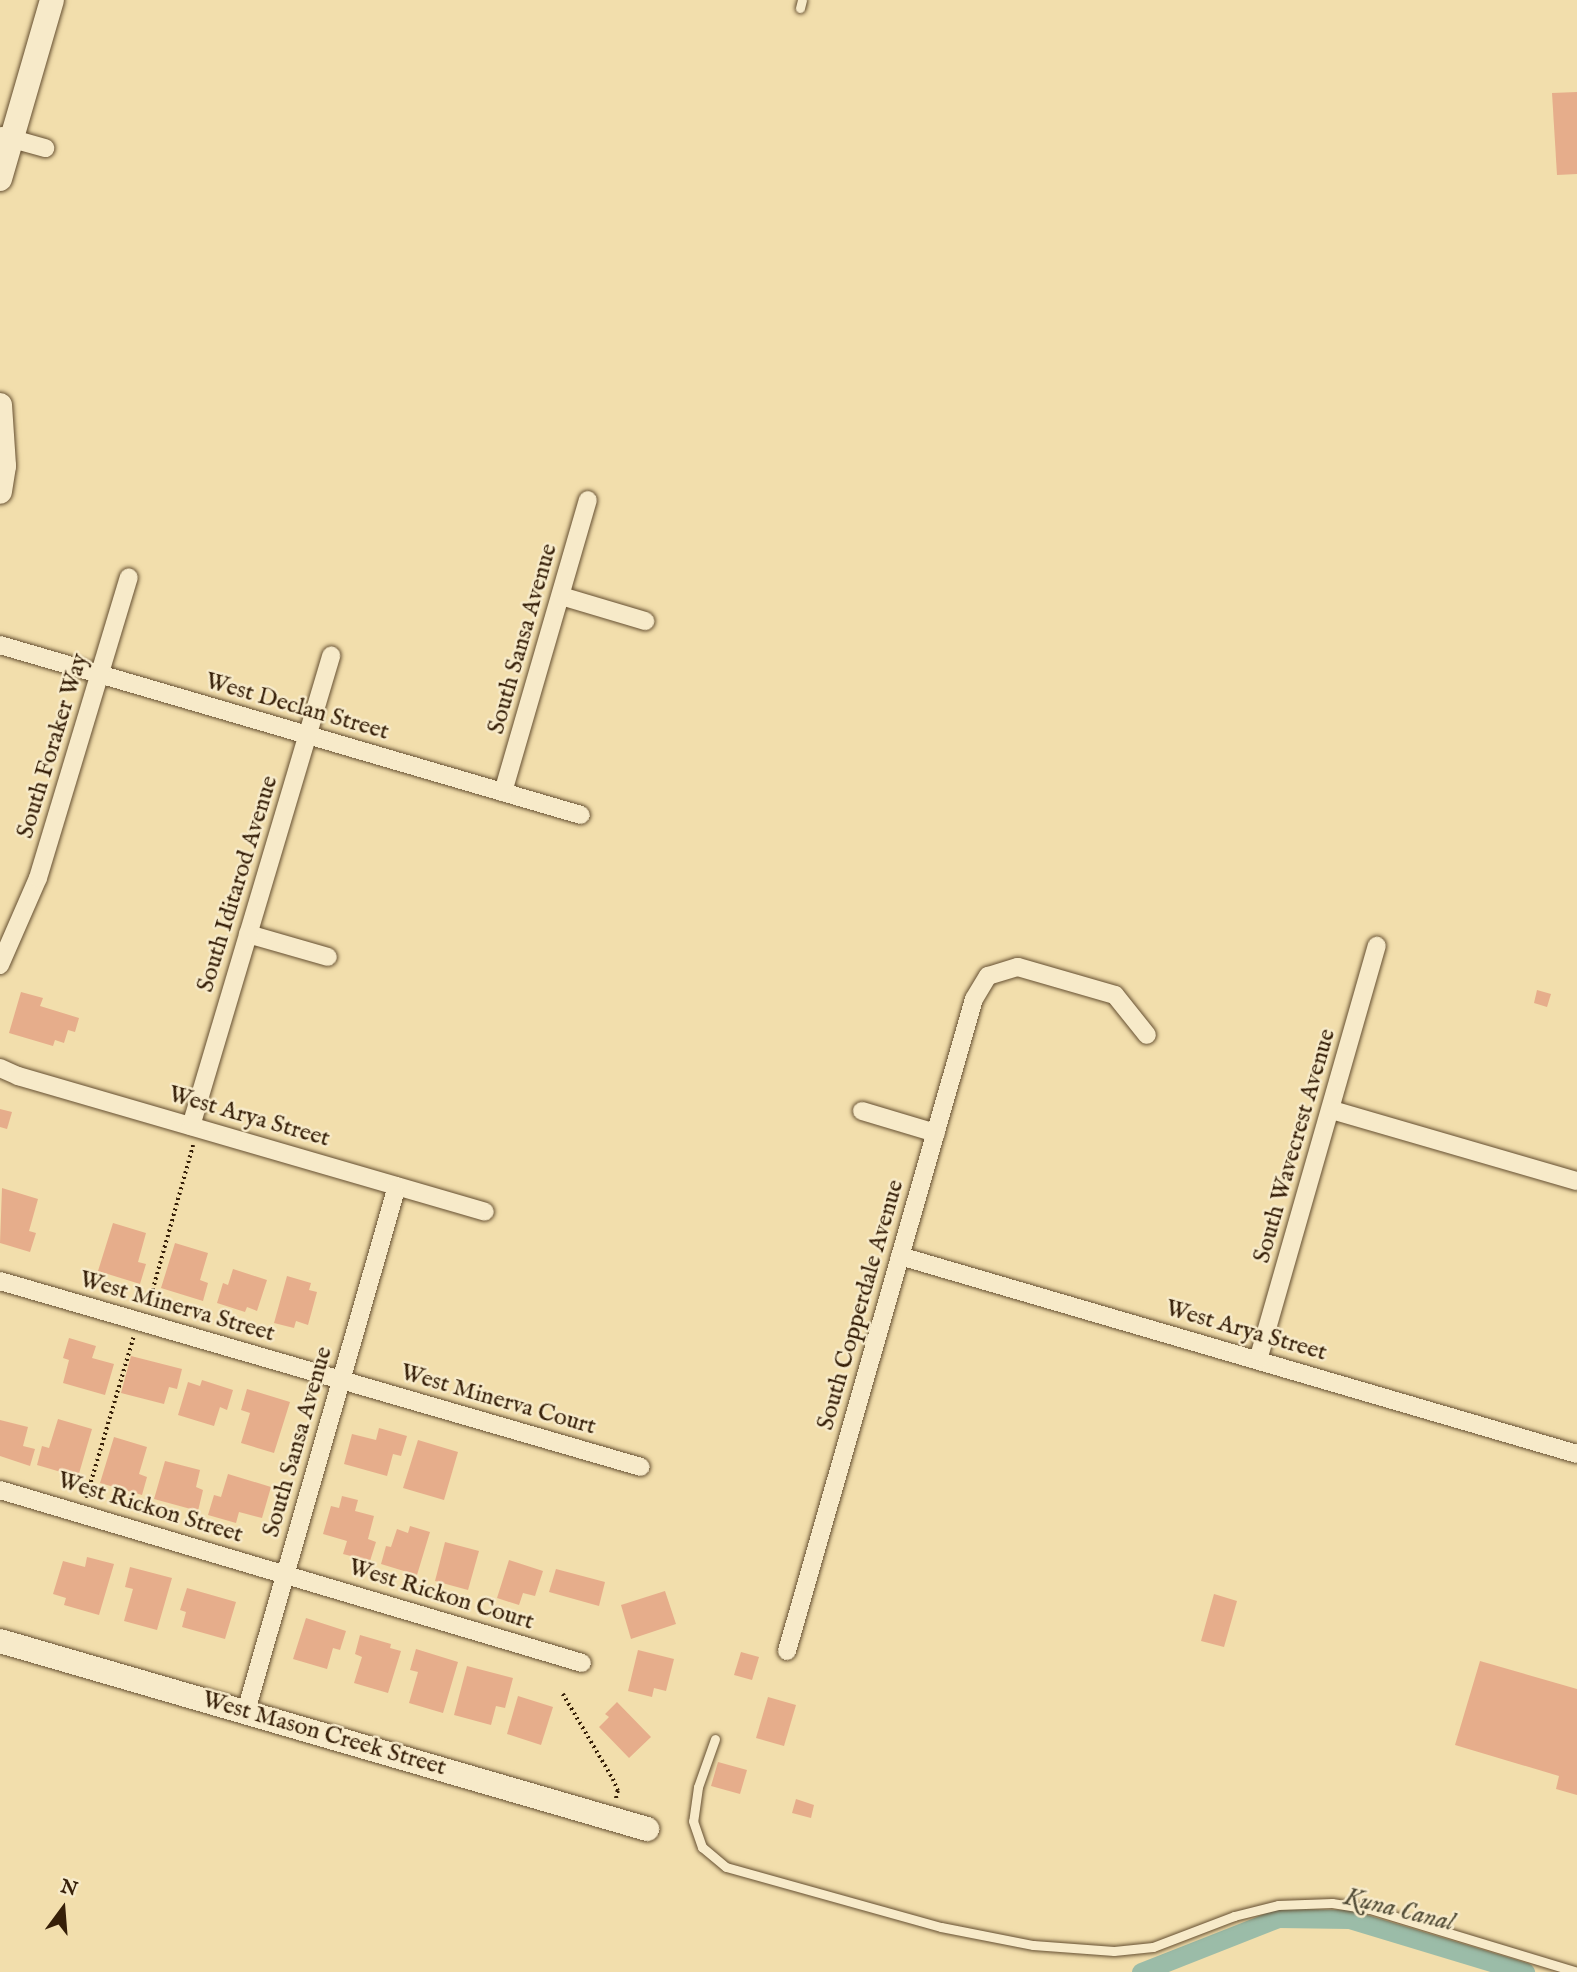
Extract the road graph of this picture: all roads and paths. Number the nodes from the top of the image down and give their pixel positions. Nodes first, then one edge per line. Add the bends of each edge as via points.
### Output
1 (52, 0) edge
2 (6, 137) edge
3 (45, 148) dead end
4 (0, 178) edge
5 (0, 405) edge
6 (0, 492) edge
7 (589, 500) dead end
8 (129, 577) dead end
9 (561, 596) junction
10 (645, 621) dead end
11 (0, 645) edge
12 (331, 655) dead end
13 (100, 674) junction
14 (307, 735) junction
15 (503, 792) junction
16 (581, 815) dead end
17 (248, 934) junction
18 (1377, 946) dead end
19 (328, 957) dead end
20 (0, 965) edge
21 (1147, 1035) dead end
22 (0, 1068) edge
23 (1332, 1110) junction
24 (862, 1111) dead end
25 (191, 1126) junction
26 (936, 1133) junction
27 (1577, 1181) edge
28 (397, 1186) junction
29 (485, 1212) dead end
30 (900, 1256) junction
31 (0, 1281) edge
32 (1258, 1360) junction
33 (341, 1380) junction
34 (1577, 1454) edge
35 (641, 1467) dead end
36 (0, 1490) edge
37 (285, 1574) junction
38 (0, 1641) edge
39 (787, 1651) dead end
40 (582, 1663) dead end
41 (563, 1694) dead end
42 (246, 1711) junction
43 (715, 1739) dead end
44 (615, 1802) dead end
45 (647, 1829) dead end
46 (1577, 1972) edge

1 - 2 street
2 - 3 street
2 - 4 street
5 - 6 street via 4,466
7 - 9 street, South Sansa Avenue
8 - 13 street, South Foraker Way
9 - 10 street
9 - 15 street, South Sansa Avenue
11 - 13 street, West Declan Street
12 - 14 street, South Iditarod Avenue
13 - 14 street, West Declan Street
13 - 20 street, South Foraker Way via 38,878
14 - 15 street, West Declan Street
14 - 17 street, South Iditarod Avenue
15 - 16 street, West Declan Street
17 - 19 street
17 - 25 street, South Iditarod Avenue
18 - 23 street, South Wavecrest Avenue
21 - 26 street, South Copperdale Avenue via 1115,995 1018,967 988,976 974,999
22 - 25 street, West Arya Street
23 - 27 street
23 - 32 street, South Wavecrest Avenue
24 - 26 street
25 - 28 street, West Arya Street
26 - 30 street, South Copperdale Avenue
28 - 29 street, West Arya Street
28 - 33 street, South Sansa Avenue
30 - 32 street, West Arya Street
30 - 39 street, South Copperdale Avenue
31 - 33 street, West Minerva Street
32 - 34 street, West Arya Street
33 - 35 street, West Minerva Court
33 - 37 street, South Sansa Avenue
36 - 37 street, West Rickon Street
37 - 40 street, West Rickon Court
37 - 42 street, South Sansa Avenue
38 - 42 street, West Mason Creek Street
41 - 44 path via 613,1779 618,1791
42 - 45 street, West Mason Creek Street
43 - 46 lane via 698,1787 693,1821 702,1847 726,1867 940,1927 1033,1945 1114,1951 1153,1947 1234,1916 1278,1905 1332,1903 1370,1909

